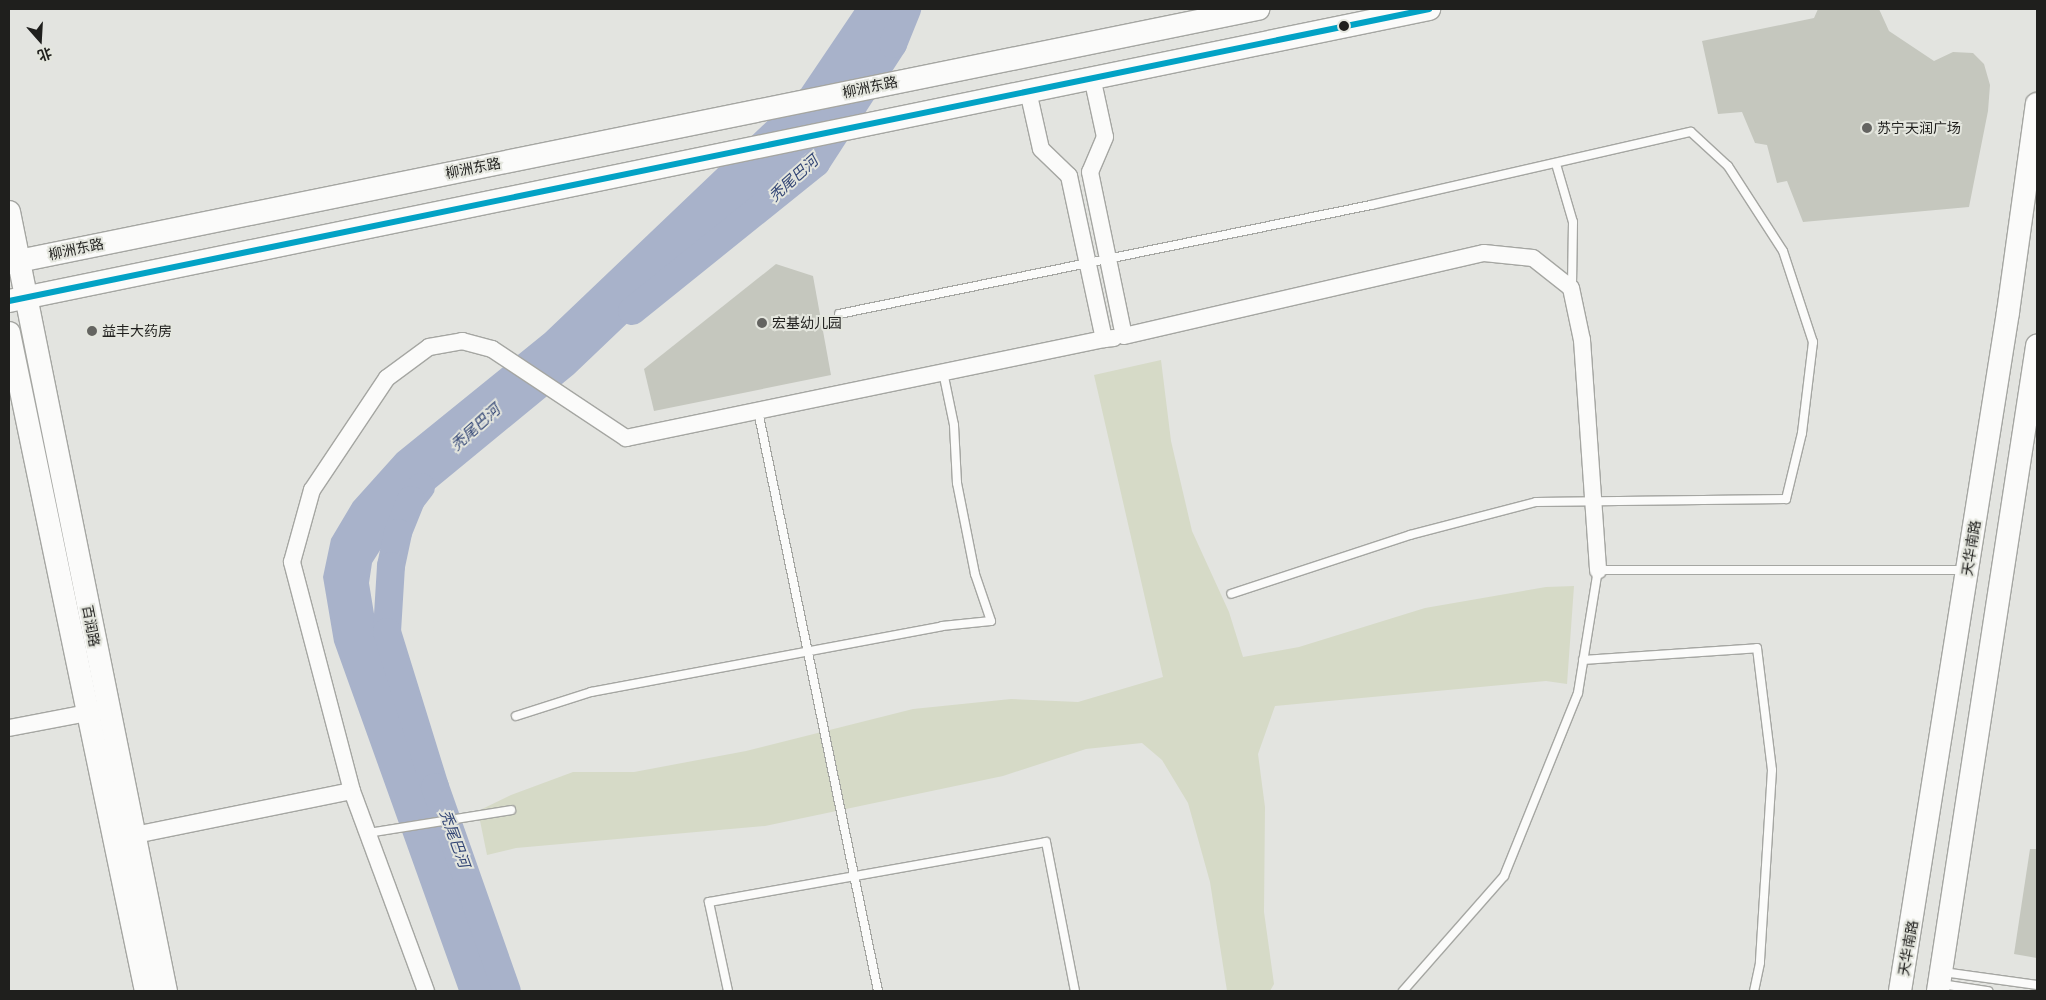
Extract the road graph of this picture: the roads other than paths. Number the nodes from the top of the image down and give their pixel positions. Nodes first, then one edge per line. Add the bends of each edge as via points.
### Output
1 (1258, 9) edge
2 (1429, 9) edge
3 (1092, 77) junction
4 (1028, 90) junction
5 (2037, 104) edge
6 (1556, 164) junction
7 (9, 212) edge
8 (1108, 259) junction
9 (13, 262) edge
10 (1087, 263) junction
11 (1573, 298) junction
12 (16, 299) edge
13 (839, 314) dead end
14 (9, 333) edge
15 (1124, 336) junction
16 (1104, 339) junction
17 (2037, 346) edge
18 (943, 372) junction
19 (758, 411) junction
20 (1594, 503) junction
21 (1598, 570) junction
22 (1968, 570) junction
23 (1231, 594) dead end
24 (806, 652) junction
25 (1583, 660) junction
26 (98, 711) junction
27 (516, 716) dead end
28 (9, 728) edge
29 (352, 791) junction
30 (511, 810) dead end
31 (368, 833) junction
32 (135, 835) junction
33 (852, 875) junction
34 (1940, 982) edge
35 (2037, 985) edge
36 (146, 991) edge
37 (166, 991) edge
38 (426, 991) edge
39 (728, 991) edge
40 (878, 991) edge
41 (1075, 991) edge
42 (1403, 991) edge
43 (1754, 991) edge
44 (1900, 991) edge
45 (1988, 991) edge

1 - 9 main road, 柳洲东路
2 - 3 main road
3 - 4 main road
3 - 8 street via 1105,137 1090,172
4 - 10 street via 1041,149 1069,176
4 - 12 main road
5 - 22 main road, 天华南路
6 - 8 lane
6 - 11 lane via 1573,222
6 - 20 lane via 1691,132 1728,166 1783,251 1813,342 1802,433 1786,499
7 - 9 main road, 百润路
8 - 10 lane
8 - 15 street
9 - 12 main road, 百润路
10 - 13 lane
10 - 16 street
11 - 15 street via 1571,288 1533,258 1484,254
11 - 20 street via 1582,340
12 - 26 main road, 百润路
14 - 26 main road, 百润路
15 - 16 street
16 - 18 street
17 - 34 main road
18 - 19 street
18 - 24 lane via 954,425 957,483 974,574 990,621 942,626
19 - 24 lane
19 - 29 street via 626,438 492,349 462,340 429,347 387,378 312,490 292,562
20 - 21 street
20 - 23 lane via 1536,502 1410,534
21 - 22 lane
21 - 25 lane
22 - 44 main road, 天华南路
24 - 27 lane via 591,692
24 - 33 lane
25 - 42 lane via 1578,693 1504,876
25 - 43 lane via 1757,648 1772,770 1760,963
26 - 28 street
26 - 32 main road, 百润路
26 - 36 main road, 百润路
29 - 31 street
29 - 32 street
30 - 31 lane
31 - 38 street
32 - 37 main road, 百润路
33 - 39 lane via 709,902
33 - 40 lane
33 - 41 lane via 1046,842
34 - 35 lane
34 - 45 lane

